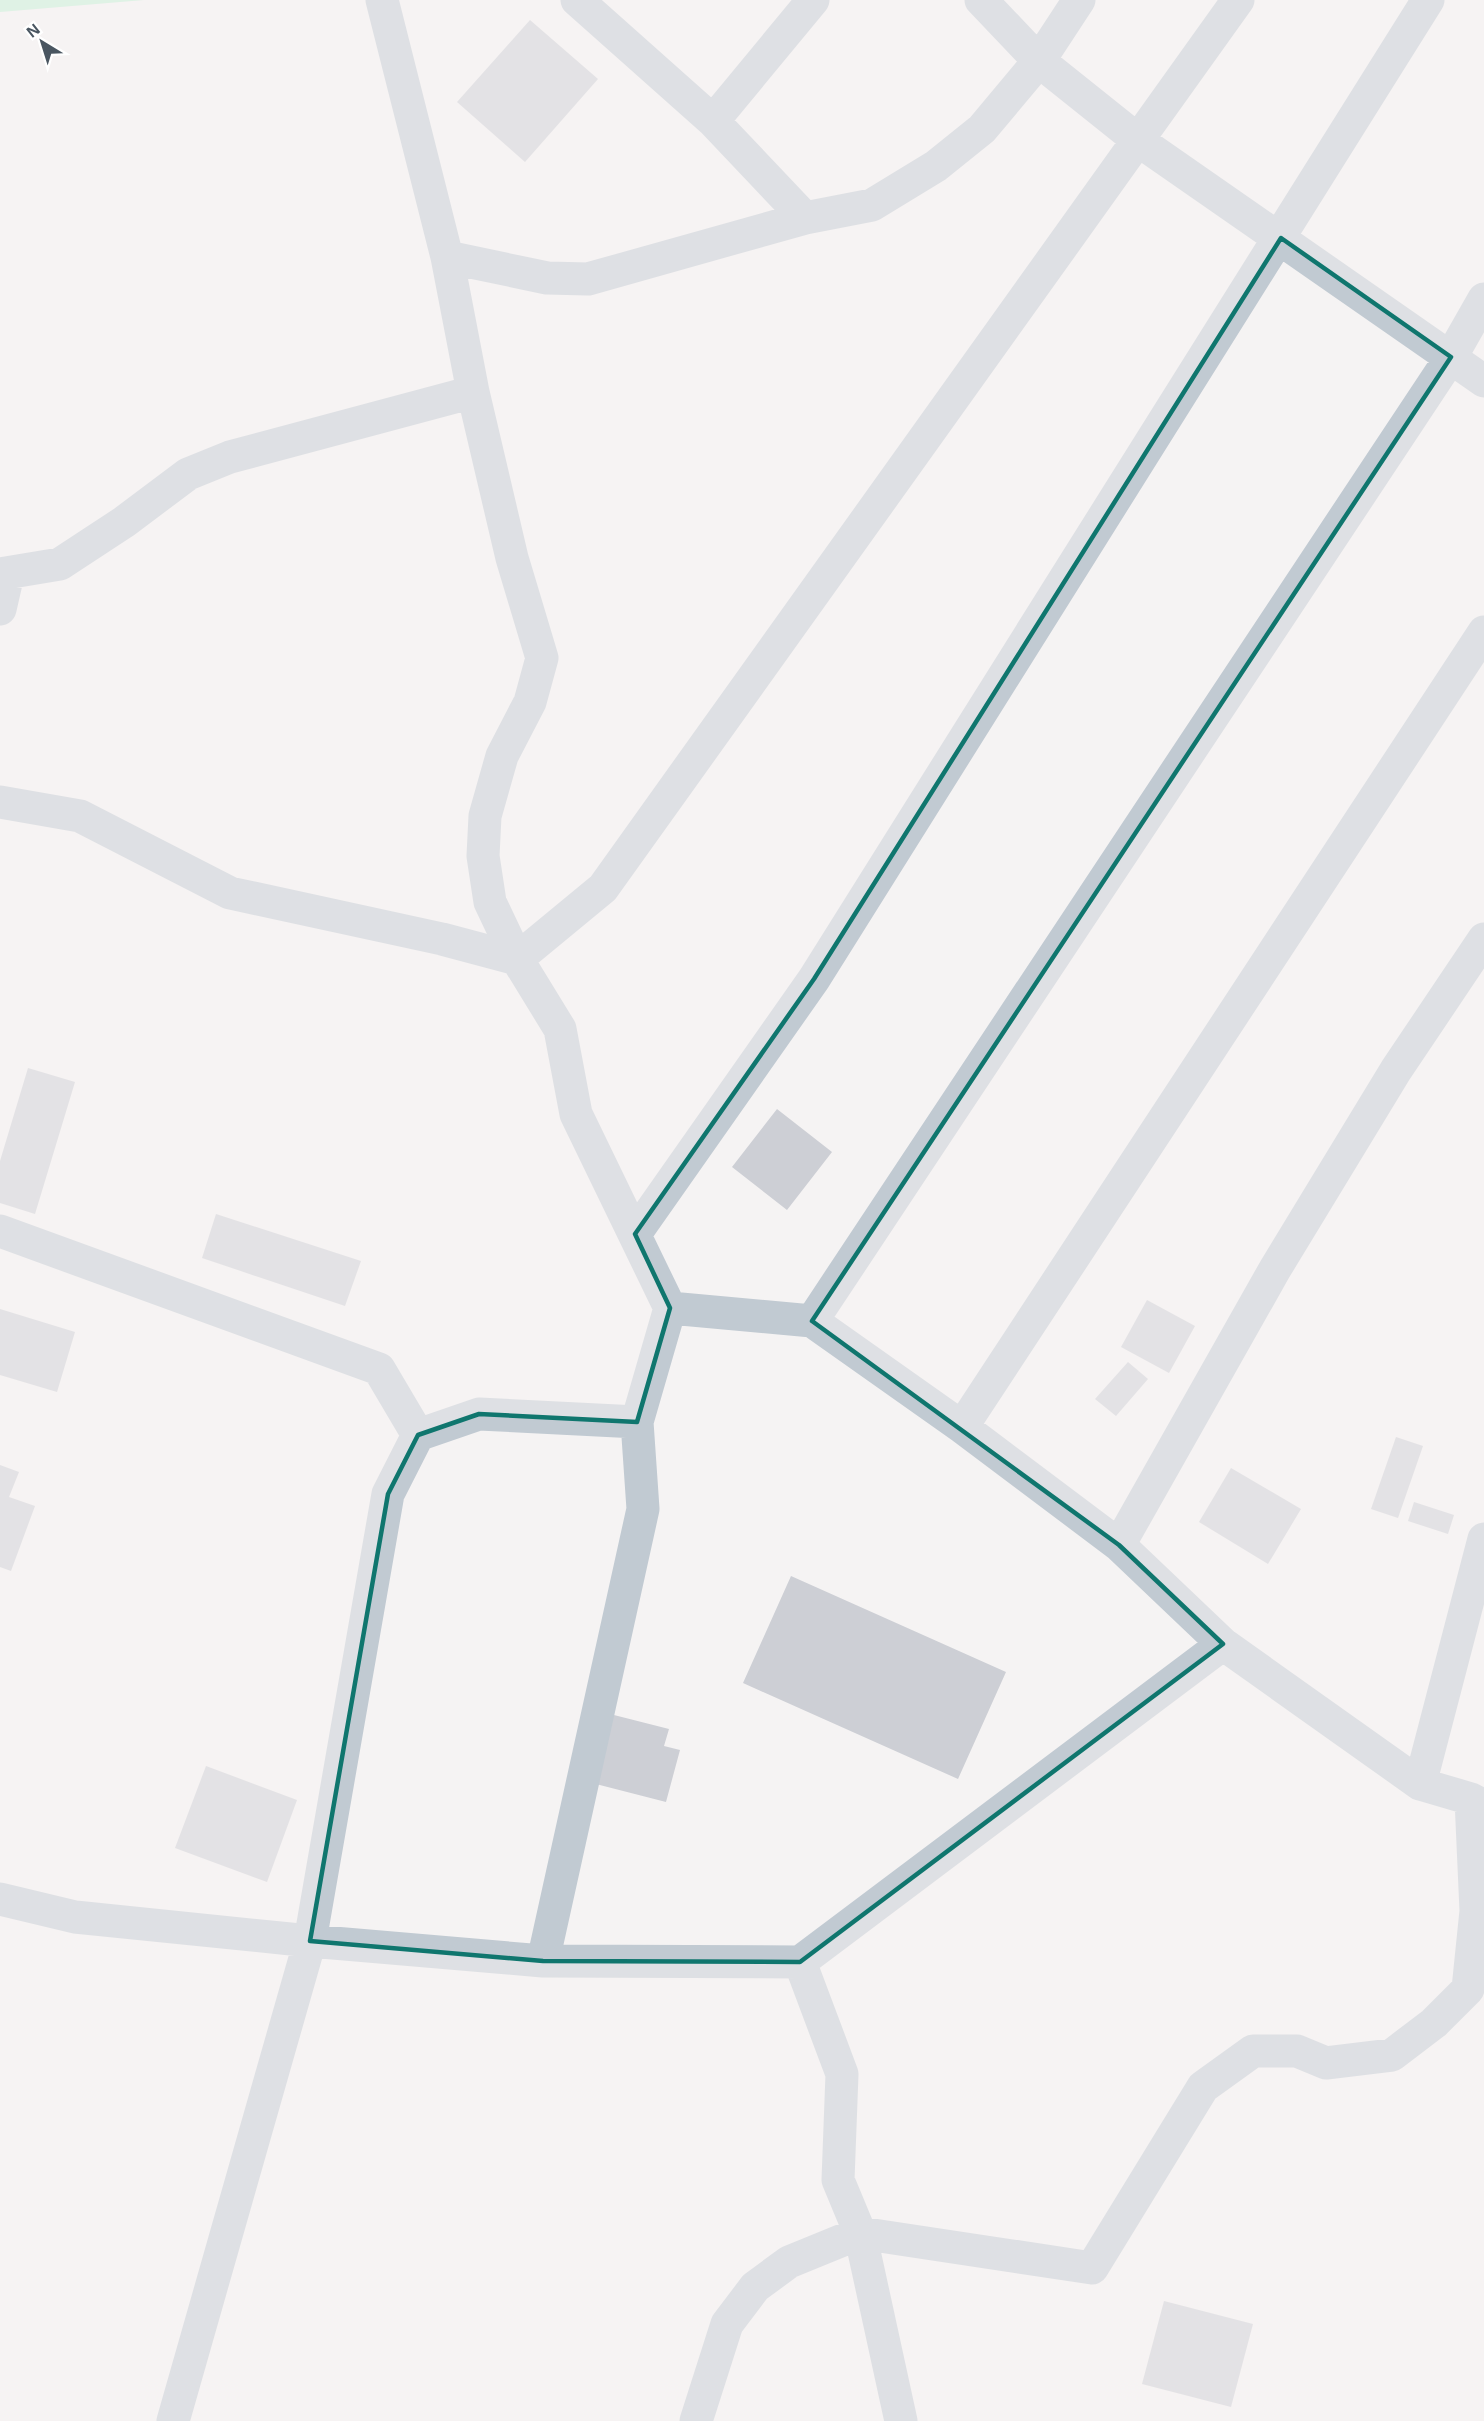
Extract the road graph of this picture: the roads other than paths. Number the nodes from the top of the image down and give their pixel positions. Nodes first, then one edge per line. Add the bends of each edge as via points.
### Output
1 (382, 0) edge
2 (578, 0) edge
3 (813, 0) edge
4 (981, 0) edge
5 (1079, 0) edge
6 (1238, 0) edge
7 (1428, 0) edge
8 (1039, 61) junction
9 (713, 122) junction
10 (1139, 141) junction
11 (805, 218) junction
12 (1281, 238) junction
13 (447, 257) junction
14 (1484, 299) edge
15 (1450, 357) junction
16 (1484, 381) edge
17 (473, 392) junction
18 (4, 574) edge
19 (0, 609) edge
20 (1484, 632) edge
21 (0, 802) edge
22 (1484, 939) edge
23 (518, 959) junction
24 (0, 1231) edge
25 (635, 1234) junction
26 (670, 1308) junction
27 (812, 1321) junction
28 (637, 1422) junction
29 (962, 1427) junction
30 (418, 1435) junction
31 (1484, 1539) edge
32 (1119, 1545) junction
33 (1223, 1644) junction
34 (1420, 1784) junction
35 (1478, 1803) edge
36 (0, 1899) edge
37 (310, 1941) junction
38 (543, 1960) junction
39 (800, 1962) junction
40 (860, 2233) junction
41 (173, 2421) edge
42 (696, 2421) edge
43 (901, 2421) edge

1 - 13 street
2 - 9 street
3 - 9 street
4 - 8 street
5 - 8 street
6 - 10 street
7 - 12 street
8 - 10 street
8 - 11 street via 982,129 936,166 872,205
9 - 11 street
10 - 12 street
10 - 23 street via 603,888
11 - 13 street via 588,279 547,278
12 - 15 street
12 - 25 street via 814,979
13 - 17 street
14 - 15 street
15 - 16 street
15 - 27 street
17 - 18 street via 219,461 188,474 60,564
17 - 23 street via 512,558 542,658 530,702 502,756 485,816 483,856 490,902
18 - 19 street
20 - 29 street
21 - 23 street via 80,816 230,893
22 - 32 street via 1396,1070 1275,1269
23 - 25 street via 560,1029 576,1114
24 - 30 street via 379,1370
25 - 26 street
26 - 27 street
26 - 28 street
27 - 29 street
28 - 30 street via 479,1414
28 - 38 street via 643,1509
29 - 32 street
30 - 37 street via 388,1494
31 - 34 street
32 - 33 street
33 - 34 street
33 - 39 street
34 - 35 street
35 - 40 street via 1476,1911 1468,1989 1434,2023 1392,2055 1326,2063 1297,2051 1253,2051 1203,2087 1092,2268
36 - 37 street via 75,1917
37 - 38 street
37 - 41 street
38 - 39 street
39 - 40 street via 842,2074 838,2180
40 - 42 street via 789,2262 755,2287 727,2324
40 - 43 street

